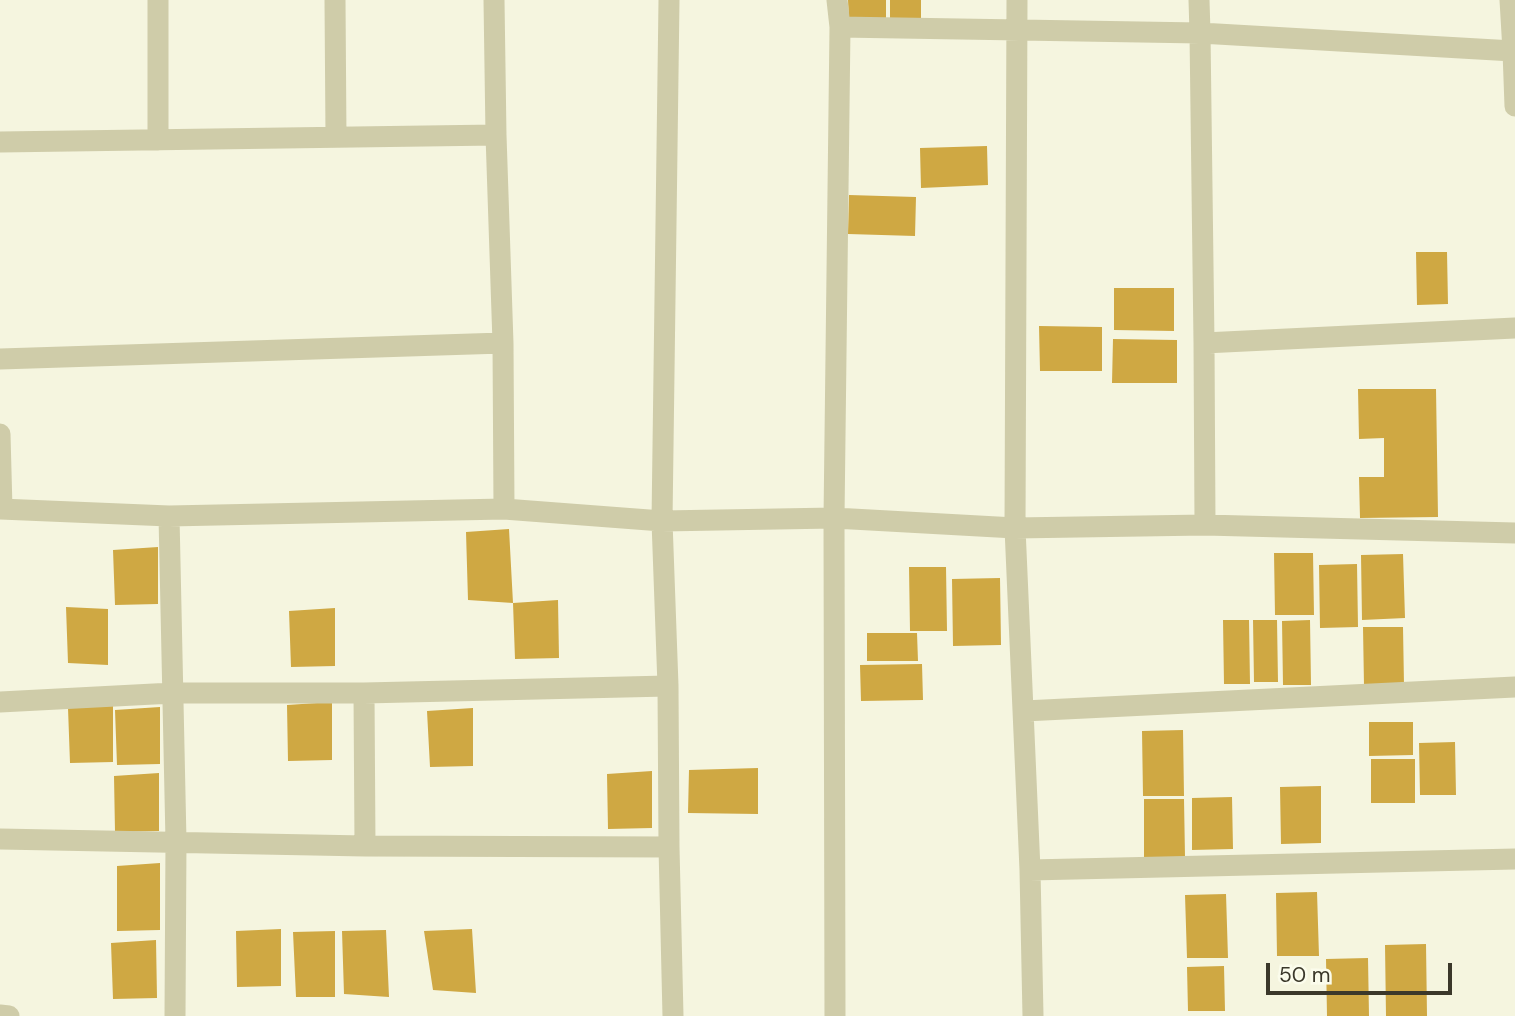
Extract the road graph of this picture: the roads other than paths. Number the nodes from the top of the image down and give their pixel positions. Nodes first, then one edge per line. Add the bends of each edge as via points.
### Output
1 (158, 0) edge
2 (335, 0) edge
3 (494, 0) edge
4 (669, 0) edge
5 (837, 0) edge
6 (1017, 0) edge
7 (1199, 0) edge
8 (1510, 0) edge
9 (840, 27) junction
10 (1017, 29) junction
11 (1200, 33) junction
12 (1513, 51) junction
13 (1515, 106) edge
14 (496, 135) junction
15 (336, 137) junction
16 (158, 140) junction
17 (0, 142) edge
18 (1515, 328) edge
19 (503, 343) junction
20 (1204, 343) junction
21 (0, 359) edge
22 (0, 434) edge
23 (1, 509) edge
24 (504, 509) junction
25 (169, 516) junction
26 (834, 518) junction
27 (662, 521) junction
28 (1205, 525) junction
29 (1016, 528) junction
30 (1515, 533) edge
31 (668, 686) junction
32 (1515, 687) edge
33 (364, 692) junction
34 (173, 693) junction
35 (0, 702) edge
36 (1024, 711) junction
37 (0, 839) edge
38 (176, 841) junction
39 (365, 846) junction
40 (669, 847) junction
41 (1515, 859) edge
42 (1030, 870) junction
43 (0, 1015) edge
44 (9, 1016) edge
45 (175, 1016) edge
46 (673, 1016) edge
47 (835, 1016) edge
48 (1033, 1016) edge

1 - 16 street
2 - 15 street
3 - 14 street
4 - 27 street
5 - 9 street
6 - 10 street
7 - 11 street
8 - 12 street
9 - 10 street
9 - 26 street
10 - 11 street
10 - 29 street
11 - 12 street
11 - 20 street
12 - 13 street
14 - 15 street
14 - 19 street
15 - 16 street
16 - 17 street
18 - 20 street
19 - 21 street
19 - 24 street
20 - 28 street
22 - 23 street
23 - 25 street
24 - 25 street
24 - 27 street
25 - 34 street
26 - 27 street
26 - 29 street
26 - 47 street
27 - 31 street
28 - 29 street
28 - 30 street
29 - 36 street
31 - 33 street
31 - 40 street
32 - 36 street
33 - 34 street
33 - 39 street
34 - 35 street
34 - 38 street
36 - 42 street
37 - 38 street
38 - 39 street
38 - 45 street
39 - 40 street
40 - 46 street
41 - 42 street
42 - 48 street
43 - 44 street

